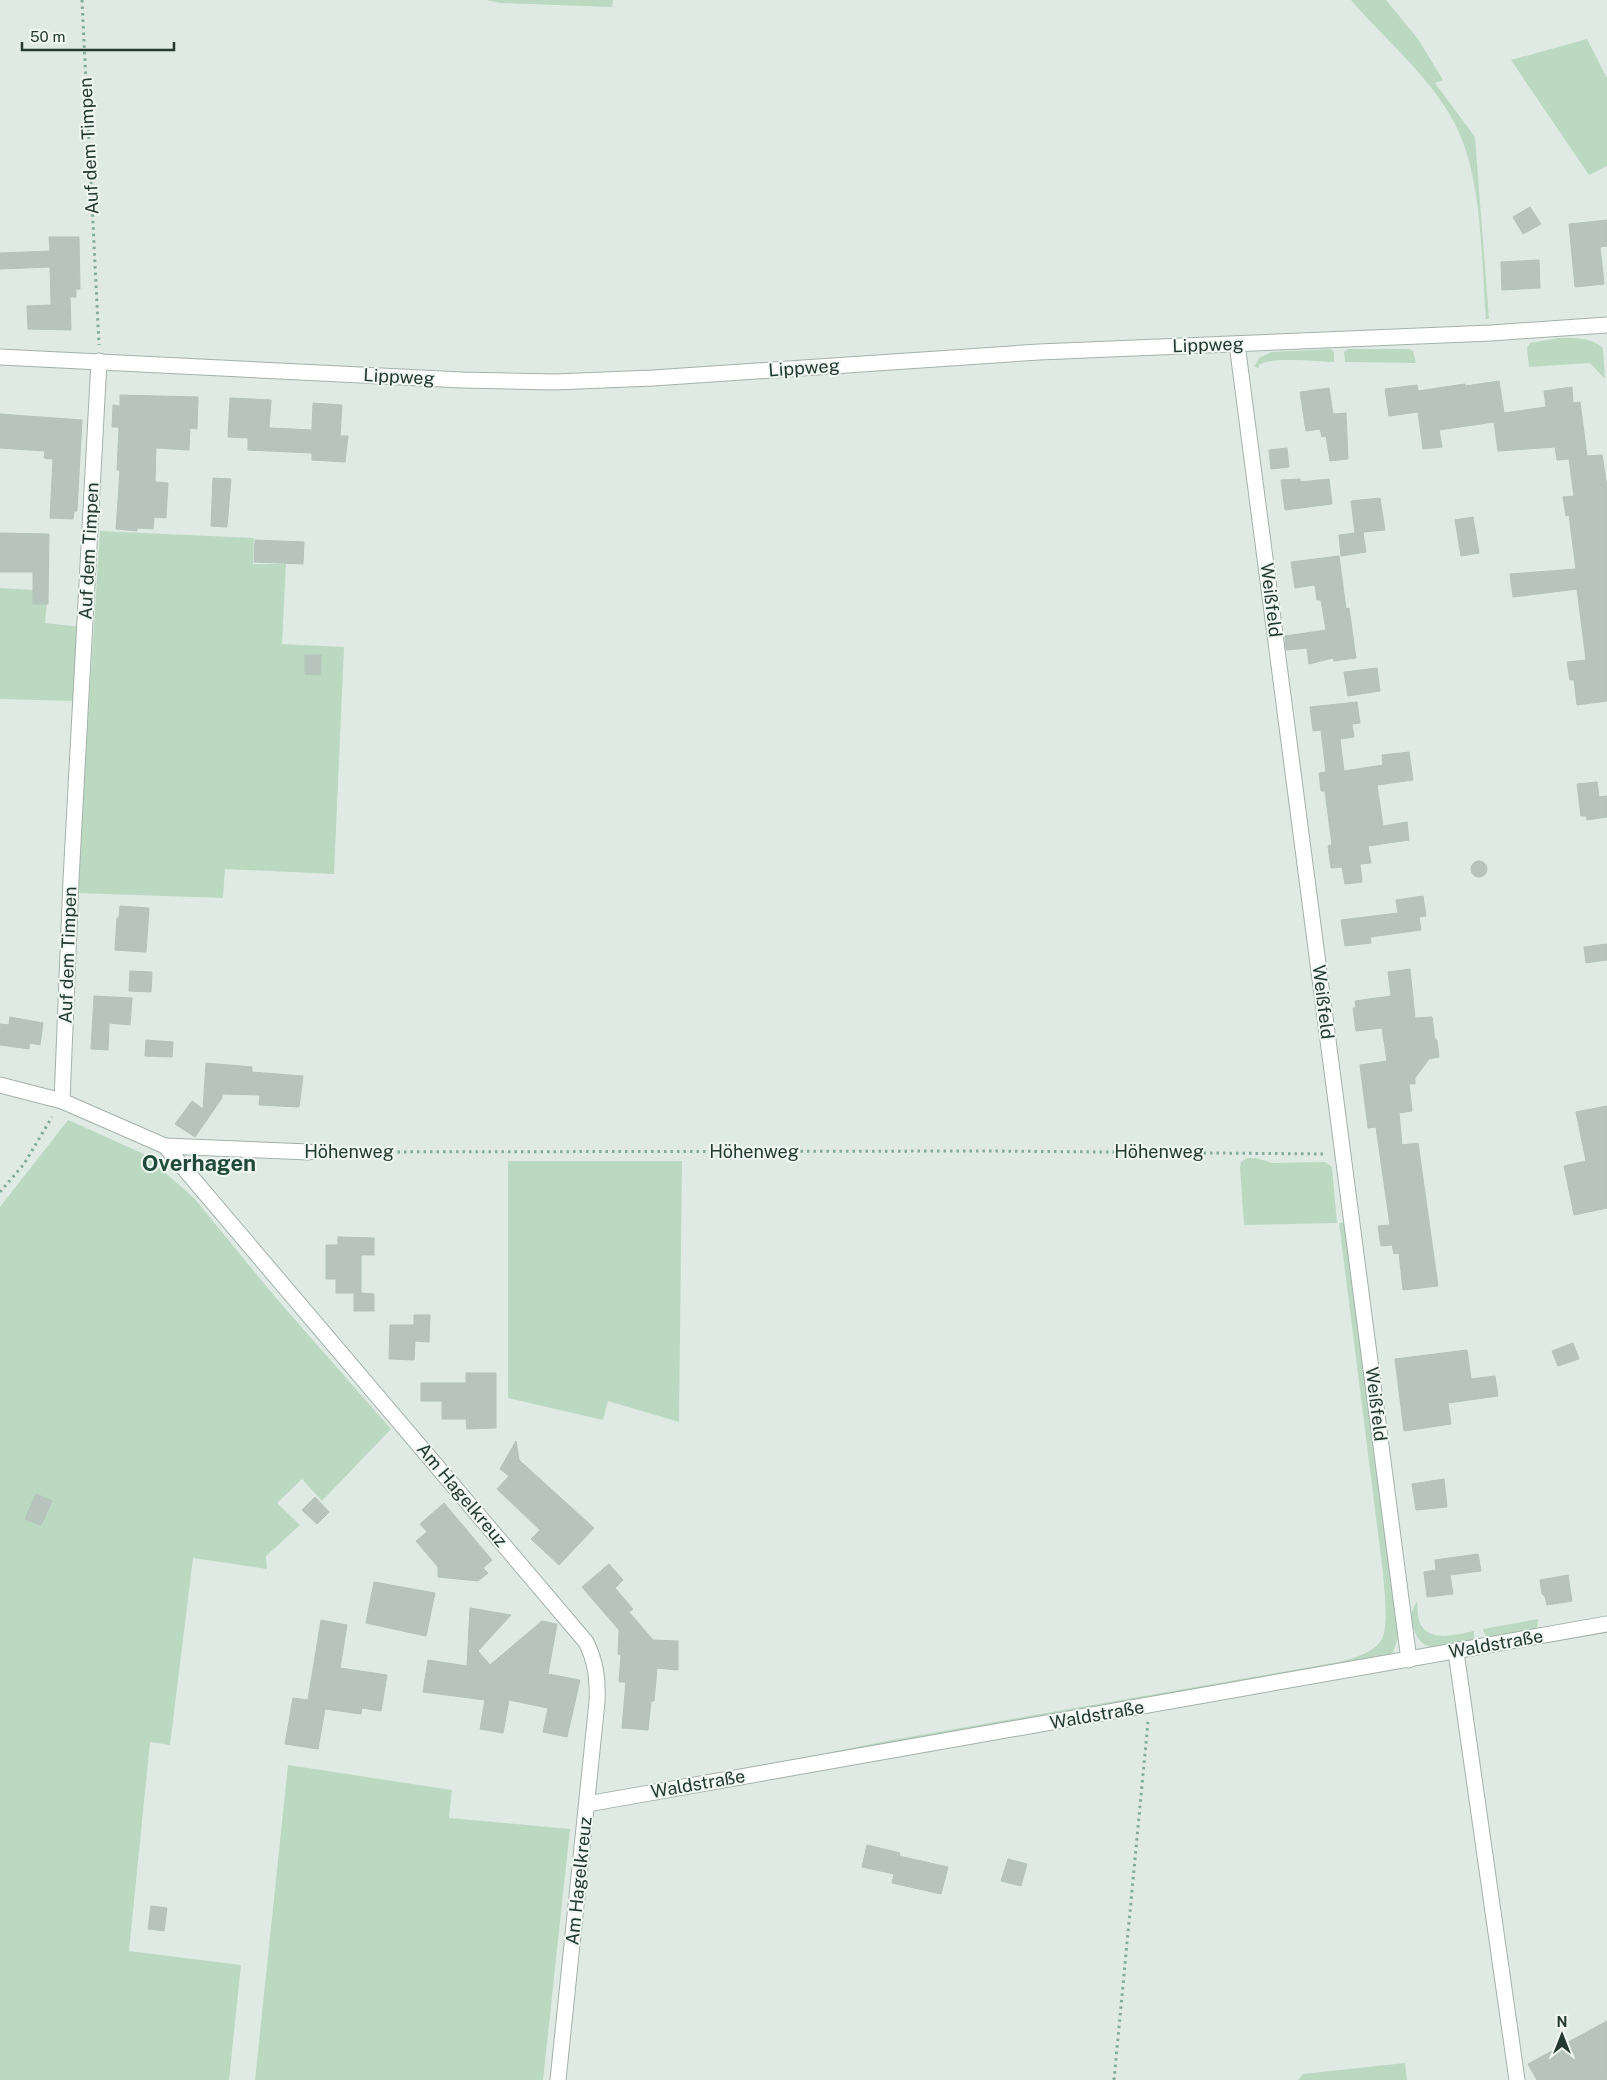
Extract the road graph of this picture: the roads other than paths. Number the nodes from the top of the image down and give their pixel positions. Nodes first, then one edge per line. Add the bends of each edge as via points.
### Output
1 (1607, 325) edge
2 (1237, 344) junction
3 (0, 357) edge
4 (99, 361) junction
5 (0, 1085) edge
6 (62, 1101) junction
7 (166, 1146) junction
8 (309, 1152) road end
9 (1607, 1624) edge
10 (1456, 1652) junction
11 (1409, 1660) junction
12 (587, 1804) junction
13 (558, 2080) edge
14 (1518, 2080) edge

1 - 2 street, Lippweg
2 - 4 street, Lippweg via 1038,352 554,382
2 - 11 street, Weißfeld
3 - 4 street, Lippweg
4 - 6 street, Auf dem Timpen
5 - 6 street, Am Hagelkreuz
6 - 7 street, Am Hagelkreuz
7 - 8 street, Höhenweg
7 - 12 street, Am Hagelkreuz via 586,1642 594,1659 598,1680
9 - 10 street, Waldstraße
10 - 11 street, Waldstraße
10 - 14 street
11 - 12 street, Waldstraße
12 - 13 street, Am Hagelkreuz

